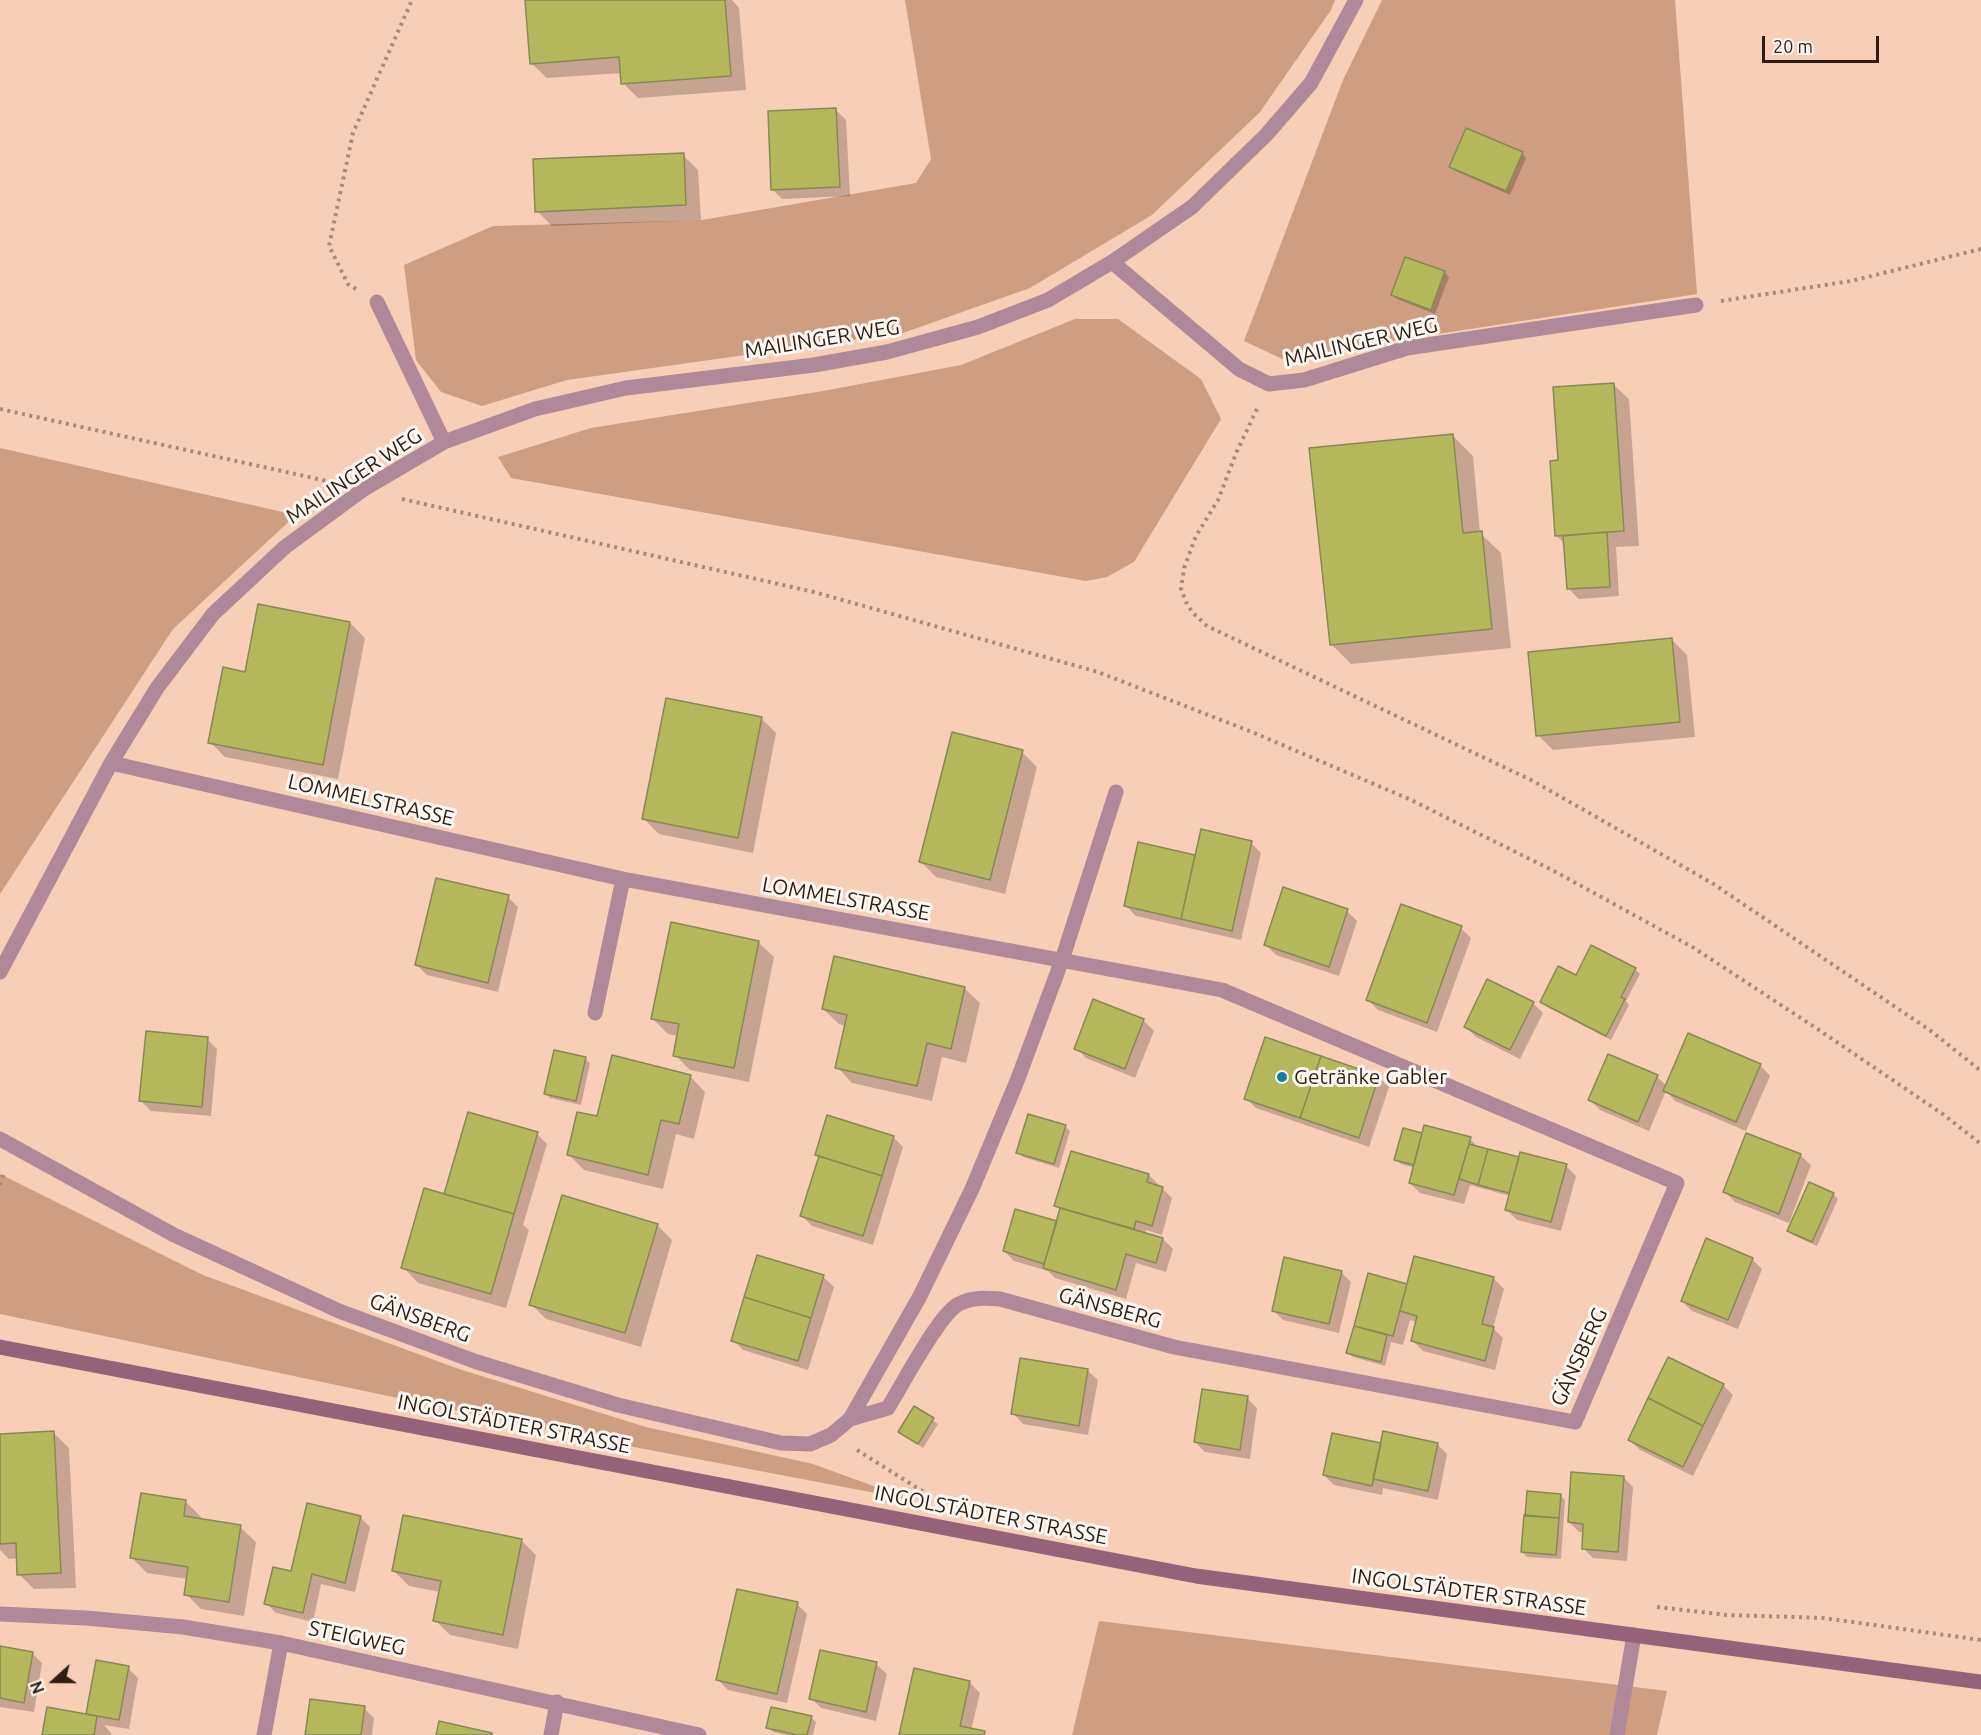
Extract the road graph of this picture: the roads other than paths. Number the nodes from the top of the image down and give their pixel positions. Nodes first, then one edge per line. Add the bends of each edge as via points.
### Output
1 (1356, 0) edge
2 (1112, 262) junction
3 (377, 302) road end
4 (1696, 305) road end
5 (444, 442) junction
6 (111, 762) junction
7 (1116, 792) dead end
8 (622, 879) junction
9 (1062, 960) junction
10 (0, 972) edge
11 (595, 1013) dead end
12 (0, 1139) edge
13 (0, 1347) edge
14 (850, 1419) junction
15 (0, 1614) edge
16 (1634, 1635) junction
17 (281, 1643) junction
18 (1981, 1682) edge
19 (556, 1702) junction
20 (264, 1735) edge
21 (551, 1735) edge
22 (699, 1735) edge
23 (1617, 1735) edge

1 - 2 street, MAILINGER WEG via 1311,83 1267,134 1191,207
2 - 4 street, MAILINGER WEG via 1239,369 1269,384 1304,380 1407,348
2 - 5 street, MAILINGER WEG via 1048,300 978,327 887,352 814,365 626,387 535,409
3 - 5 street
5 - 6 street, MAILINGER WEG via 364,489 285,547 213,614 157,688
6 - 8 street, LOMMELSTRASSE
6 - 10 street, MAILINGER WEG
7 - 9 street, GÄNSBERG
8 - 9 street, LOMMELSTRASSE
8 - 11 street
9 - 14 street, GÄNSBERG via 972,1189 920,1296
9 - 14 street, GÄNSBERG via 1222,990 1677,1183 1575,1422 1174,1347 1000,1299 979,1298 957,1304 943,1317 888,1408
12 - 14 street, GÄNSBERG via 174,1235 339,1311 477,1362 618,1405 781,1443 810,1444 831,1436
13 - 16 main road, INGOLSTÄDTER STRASSE via 1196,1576
15 - 17 street, STEIGWEG via 183,1627
16 - 18 main road, INGOLSTÄDTER STRASSE
16 - 23 street
17 - 19 street, STEIGWEG
17 - 20 street
19 - 21 street
19 - 22 street, STEIGWEG

